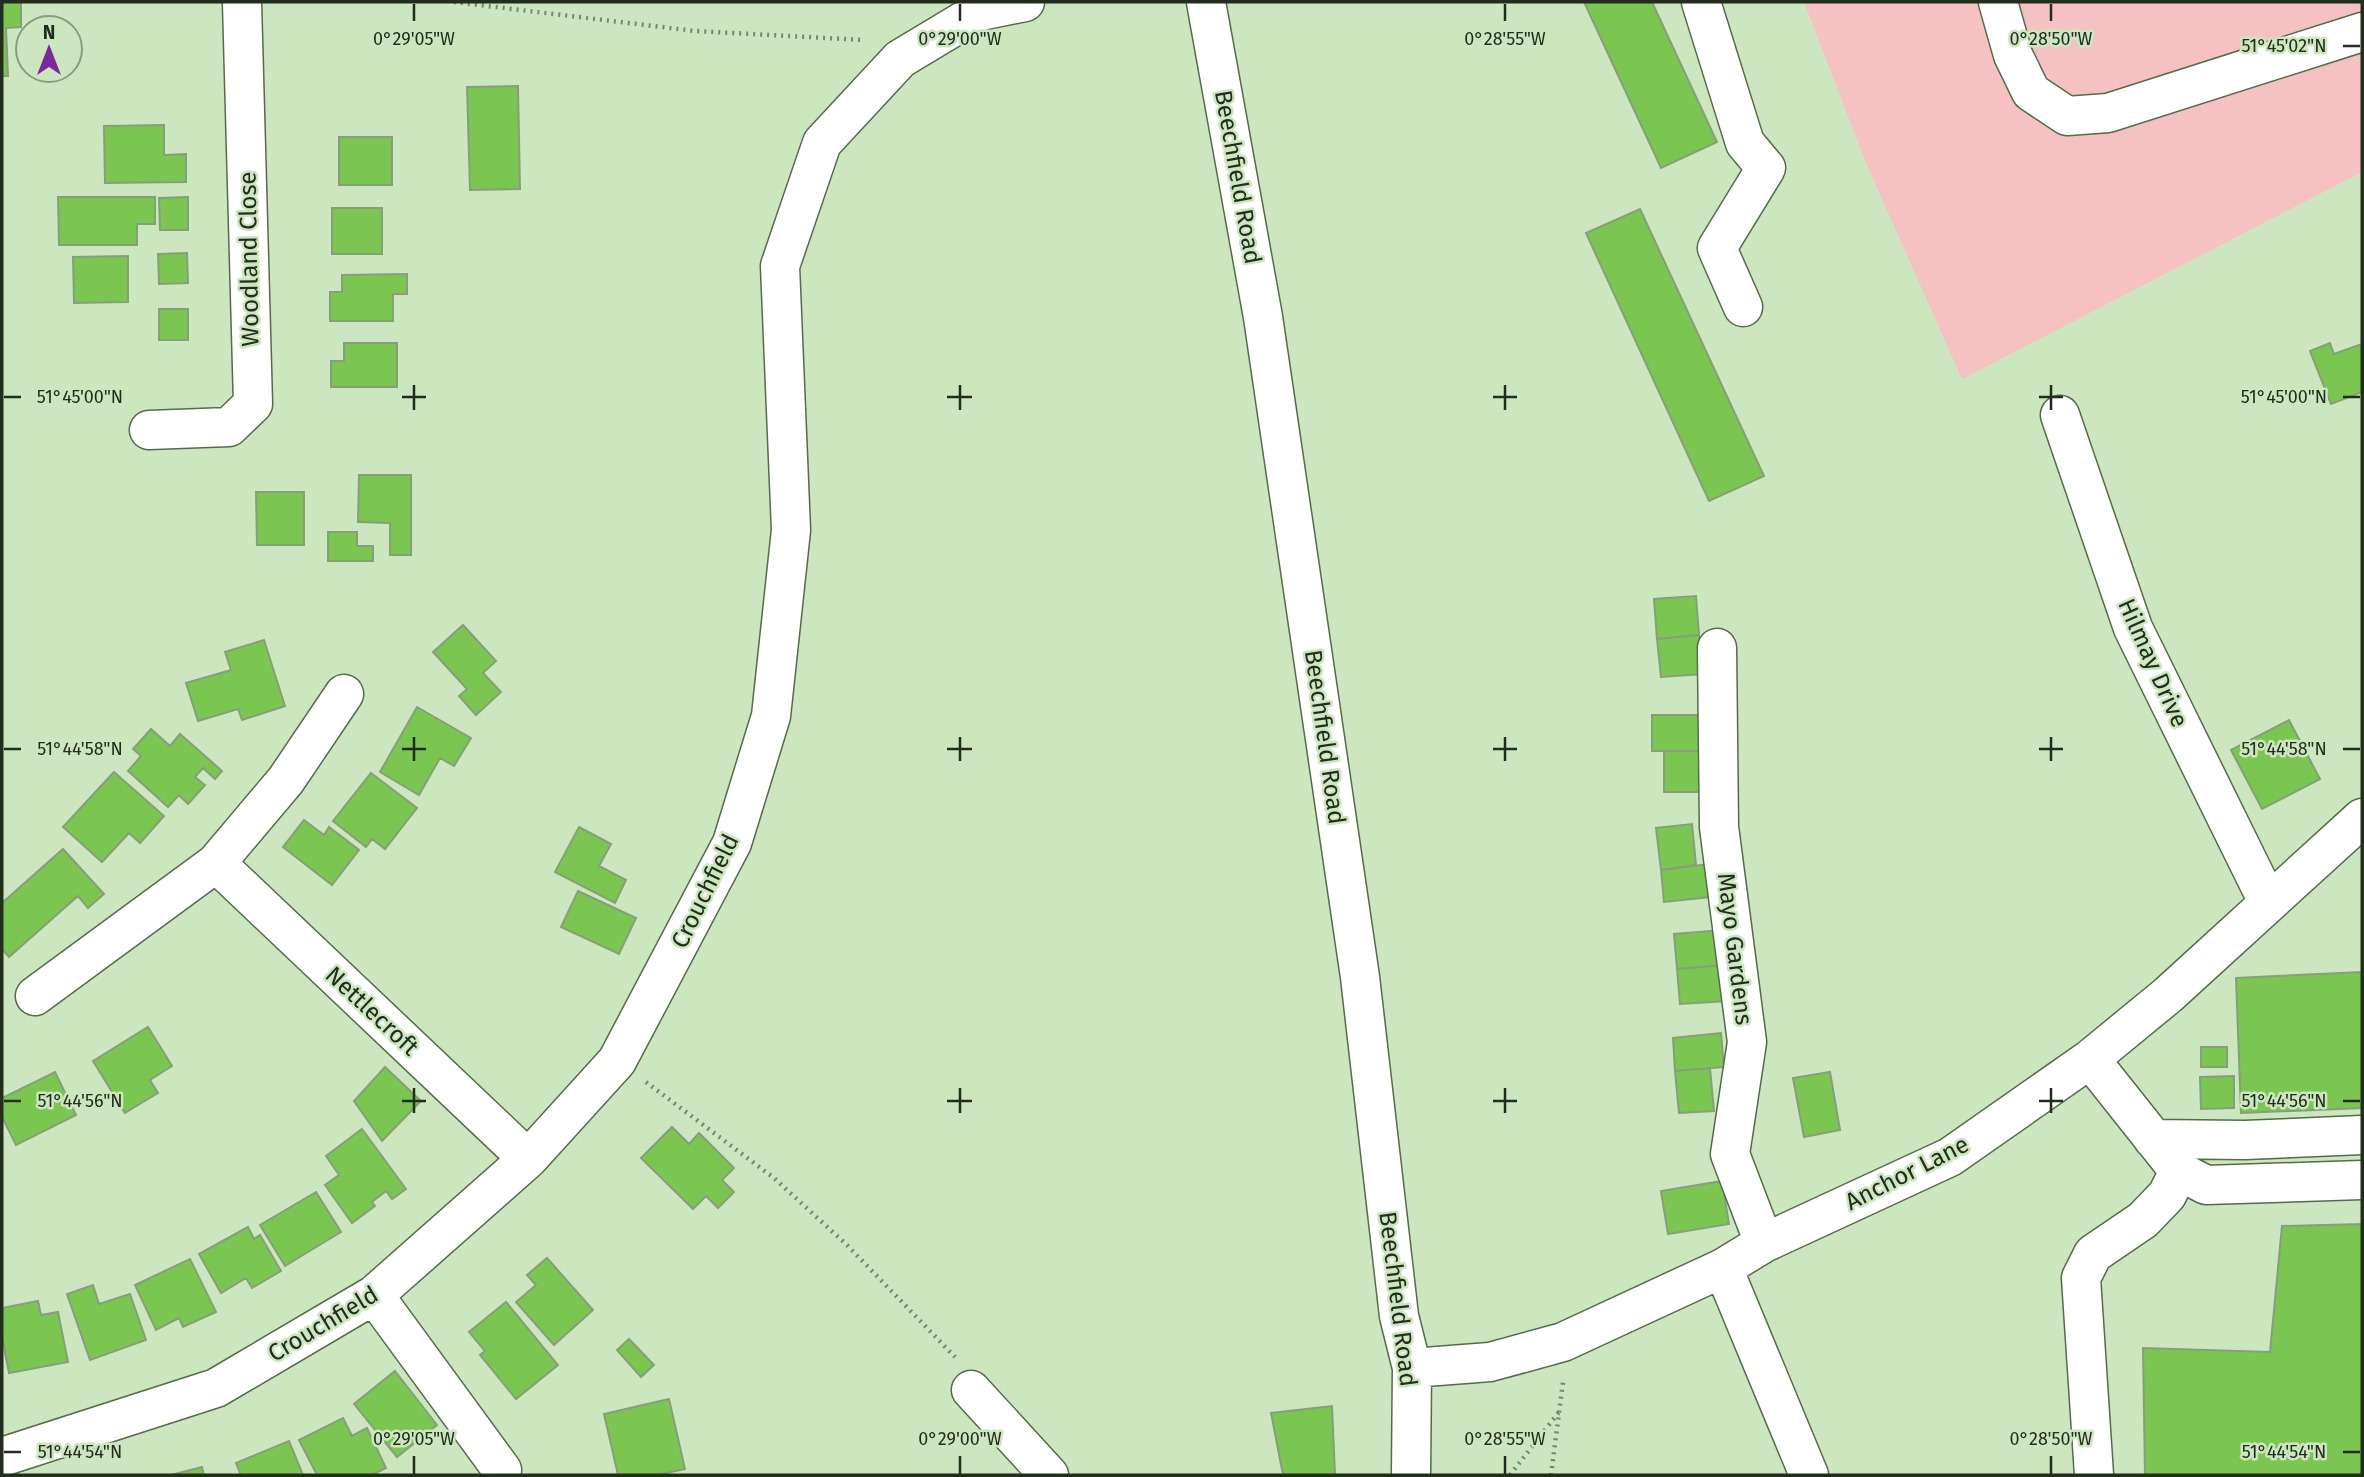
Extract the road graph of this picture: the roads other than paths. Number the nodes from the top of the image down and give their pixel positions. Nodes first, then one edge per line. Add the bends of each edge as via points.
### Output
1 (242, 2) edge
2 (1025, 2) edge
3 (1206, 2) edge
4 (1701, 2) edge
5 (1998, 2) edge
6 (2362, 32) edge
7 (1743, 307) dead end
8 (2060, 415) dead end
9 (149, 430) dead end
10 (1717, 648) dead end
11 (344, 694) dead end
12 (2362, 818) edge
13 (216, 863) junction
14 (2268, 902) junction
15 (35, 996) dead end
16 (2090, 1059) junction
17 (2362, 1135) edge
18 (2153, 1139) junction
19 (528, 1159) junction
20 (2179, 1171) junction
21 (2362, 1180) edge
22 (1764, 1243) junction
23 (1723, 1268) junction
24 (374, 1296) junction
25 (1412, 1368) junction
26 (971, 1390) road end
27 (2, 1457) edge
28 (502, 1470) dead end
29 (1049, 1475) edge
30 (1411, 1475) edge
31 (1809, 1475) edge
32 (2094, 1475) edge

1 - 9 street, Woodland Close via 253,404 229,427
2 - 19 street, Crouchfield via 981,11 900,59 822,143 780,266 791,530 771,716 732,843 617,1061
3 - 25 street, Beechfield Road via 1263,317 1360,977 1399,1316
4 - 7 street via 1745,143 1766,168 1717,248
5 - 6 street via 2012,55 2031,92 2067,116 2108,113
8 - 14 street, Hilmay Drive via 2133,628
10 - 22 street, Mayo Gardens via 1719,827 1746,1042 1730,1154
11 - 13 street via 286,780
12 - 14 street, Anchor Lane
13 - 15 street
13 - 19 street, Nettlecroft
14 - 16 street, Anchor Lane via 2168,995
16 - 18 street
16 - 22 street, Anchor Lane via 1950,1157
17 - 18 street
18 - 20 street
19 - 24 street, Crouchfield
20 - 21 street via 2206,1185
20 - 32 street via 2167,1195 2143,1220 2093,1254 2081,1278
22 - 23 street, Anchor Lane
23 - 25 street, Anchor Lane via 1563,1342 1490,1362
23 - 31 street
24 - 27 street, Crouchfield via 216,1388
24 - 28 street
25 - 30 street, Beechfield Road
26 - 29 street

